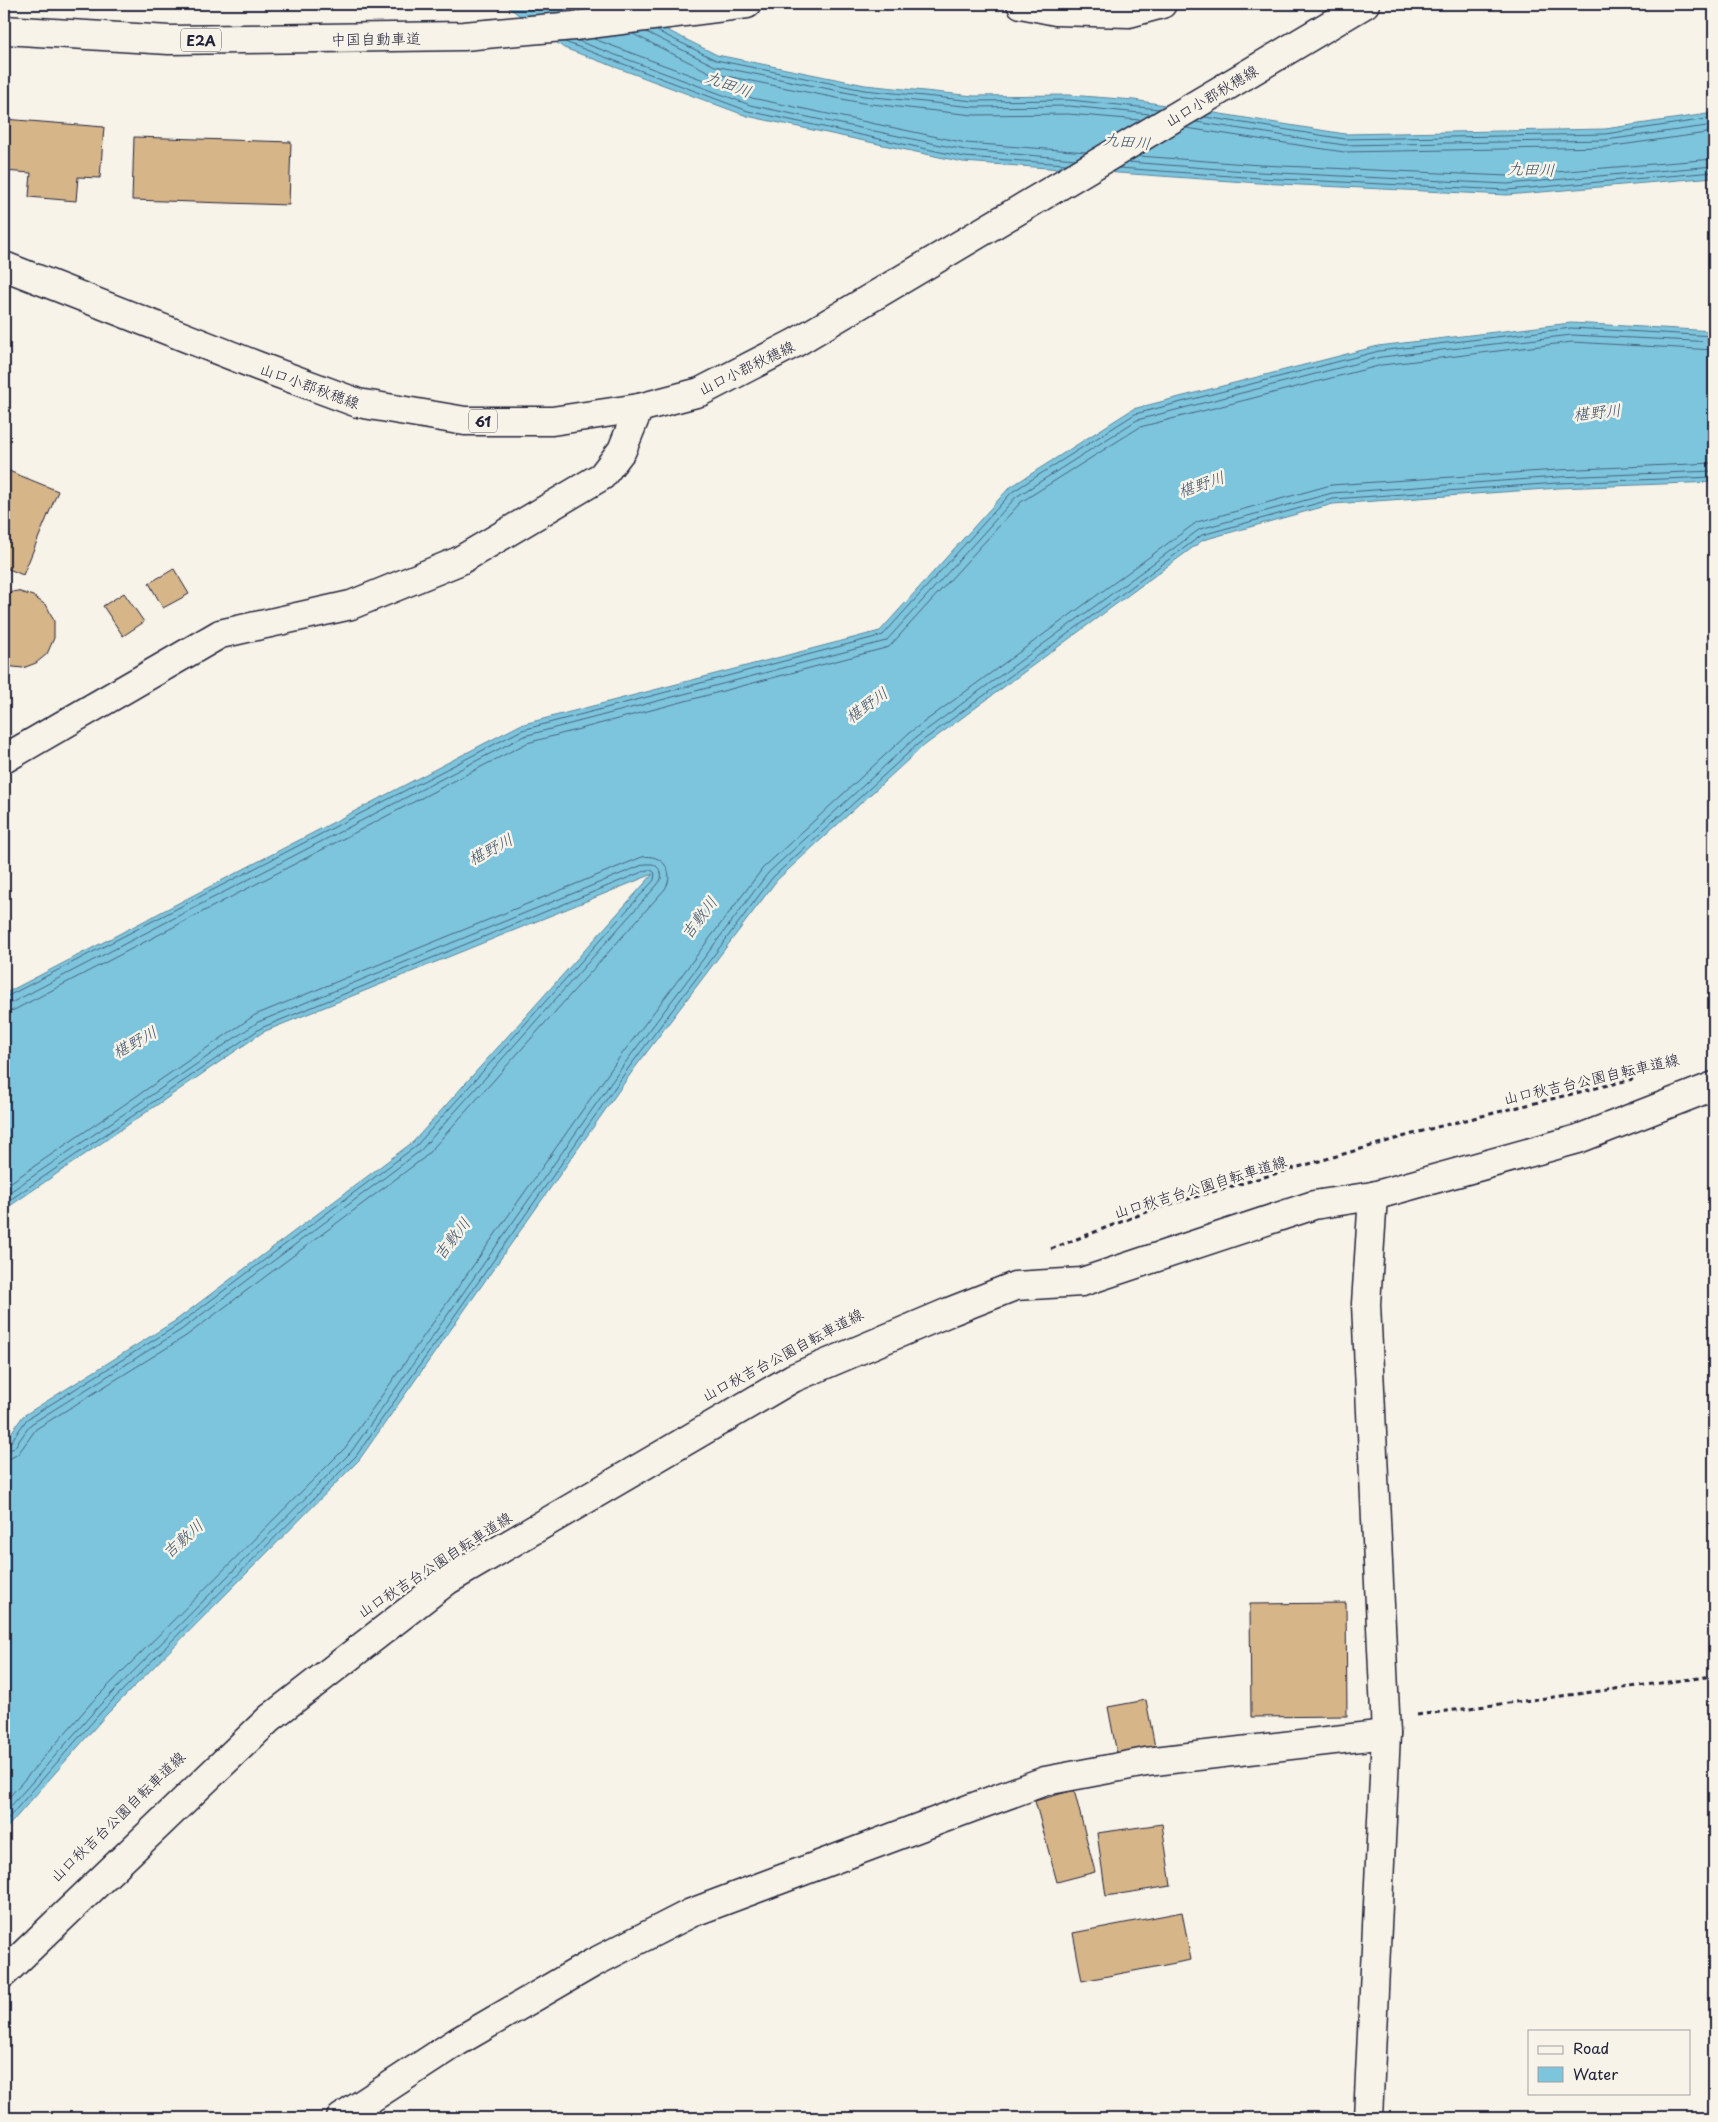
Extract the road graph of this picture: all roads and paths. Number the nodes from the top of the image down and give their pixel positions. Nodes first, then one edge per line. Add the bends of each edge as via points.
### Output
1 (747, 4) edge
2 (1021, 4) edge
3 (1162, 4) edge
4 (1355, 9) edge
5 (4, 30) edge
6 (4, 266) edge
7 (639, 408) junction
8 (4, 759) edge
9 (1637, 1078) dead end
10 (1714, 1086) edge
11 (1373, 1196) junction
12 (1047, 1250) dead end
13 (1714, 1676) edge
14 (1386, 1726) junction
15 (4, 1973) edge
16 (342, 2118) edge
17 (1368, 2118) edge

1 - 5 main road, 中国自動車道 / E2A via 464,36 169,40
2 - 3 main road via 1056,11 1129,13
4 - 7 main road, 山口小郡秋穂線 / 61 via 795,343 700,392
6 - 7 main road, 山口小郡秋穂線 / 61 via 358,403 465,421 552,421
7 - 8 main road via 622,450 602,476 459,561 351,606 220,634
9 - 12 path, 山口秋吉台公園自転車道線 via 1437,1127 1157,1208
10 - 11 main road via 1578,1140
11 - 14 main road via 1366,1304
11 - 15 main road via 1314,1206 1082,1282 1015,1286 793,1378 448,1580 270,1718
13 - 14 path
14 - 16 main road via 1146,1762 1046,1781 691,1913 593,1963 457,2042
14 - 17 main road

